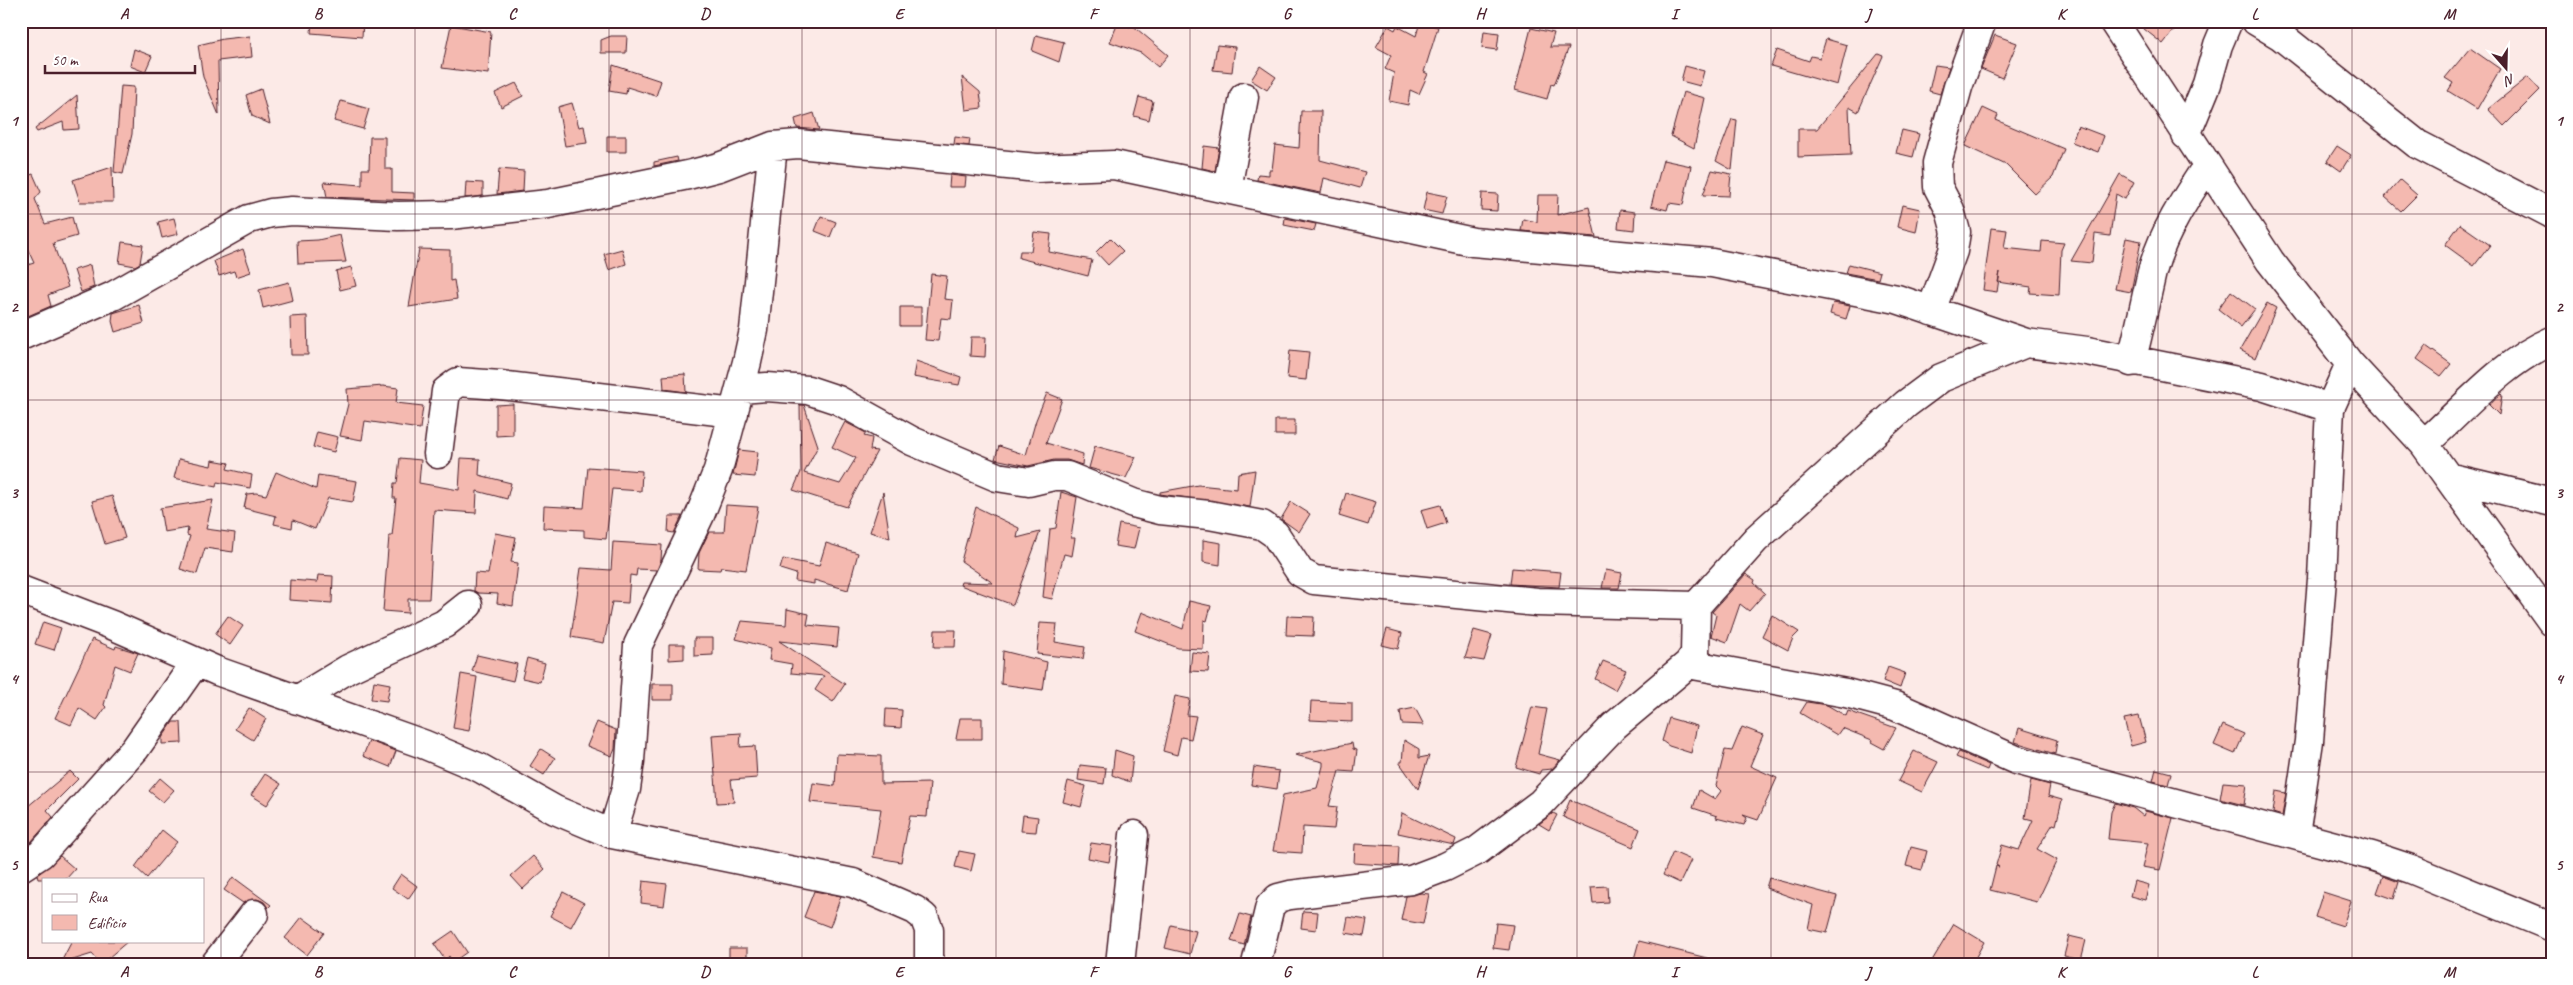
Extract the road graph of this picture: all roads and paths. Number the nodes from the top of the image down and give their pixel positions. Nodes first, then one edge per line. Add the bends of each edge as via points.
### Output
1 (1982, 21) edge
2 (2113, 21) edge
3 (2228, 21) edge
4 (2256, 21) edge
5 (1244, 97) dead end
6 (2186, 135) junction
7 (772, 146) junction
8 (2207, 166) junction
9 (1227, 189) junction
10 (2552, 214) edge
11 (1931, 311) junction
12 (21, 336) edge
13 (2552, 340) edge
14 (2026, 343) junction
15 (2131, 362) junction
16 (2350, 364) junction
17 (737, 401) junction
18 (2330, 408) junction
19 (2424, 444) junction
20 (438, 454) dead end
21 (2448, 477) junction
22 (2552, 502) edge
23 (21, 590) edge
24 (468, 605) dead end
25 (1696, 606) junction
26 (2552, 622) edge
27 (196, 662) junction
28 (1688, 664) junction
29 (297, 700) junction
30 (612, 834) junction
31 (1134, 835) dead end
32 (2295, 835) junction
33 (21, 867) edge
34 (254, 914) dead end
35 (2552, 927) edge
36 (215, 964) edge
37 (929, 964) edge
38 (1120, 964) edge
39 (1256, 964) edge

1 - 11 street via 1958,87 1937,163 1938,187 1950,210 1956,232 1953,251
2 - 6 street
3 - 6 street
4 - 10 street via 2281,36 2417,144
5 - 9 street
6 - 8 street
7 - 9 street via 824,146 1037,168 1114,165
7 - 12 street via 720,167 548,204 450,215 271,213 249,219 113,296
7 - 17 street via 754,330
8 - 15 street via 2165,238 2153,271
8 - 16 street via 2270,260
9 - 11 street via 1473,242 1712,263 1897,299
11 - 14 street
13 - 19 street via 2535,348 2491,381
14 - 15 street via 2087,351
14 - 25 street via 1942,378 1906,404 1756,539
15 - 18 street via 2262,386
16 - 18 street
16 - 19 street
17 - 20 street via 458,382 446,391
17 - 25 street via 767,386 808,390 838,400 912,441 997,477 1029,482 1066,476 1132,503 1160,510 1262,524 1275,534 1300,572 1314,580 1537,602
17 - 30 street via 718,470 700,515 638,645 630,761 626,789
18 - 32 street via 2322,579 2310,722
19 - 21 street
21 - 22 street
21 - 26 street
23 - 27 street
24 - 29 street via 444,624 348,669
25 - 28 street via 1695,654
27 - 29 street
27 - 33 street via 135,749 41,854
28 - 32 street via 1846,693 1895,706 2016,760
28 - 39 street via 1614,726 1541,803 1477,851 1411,880 1278,898 1270,906
29 - 30 street via 354,718 480,768 555,810
30 - 37 street via 852,883 924,917 929,930
31 - 38 street
32 - 35 street via 2411,869
34 - 36 street

